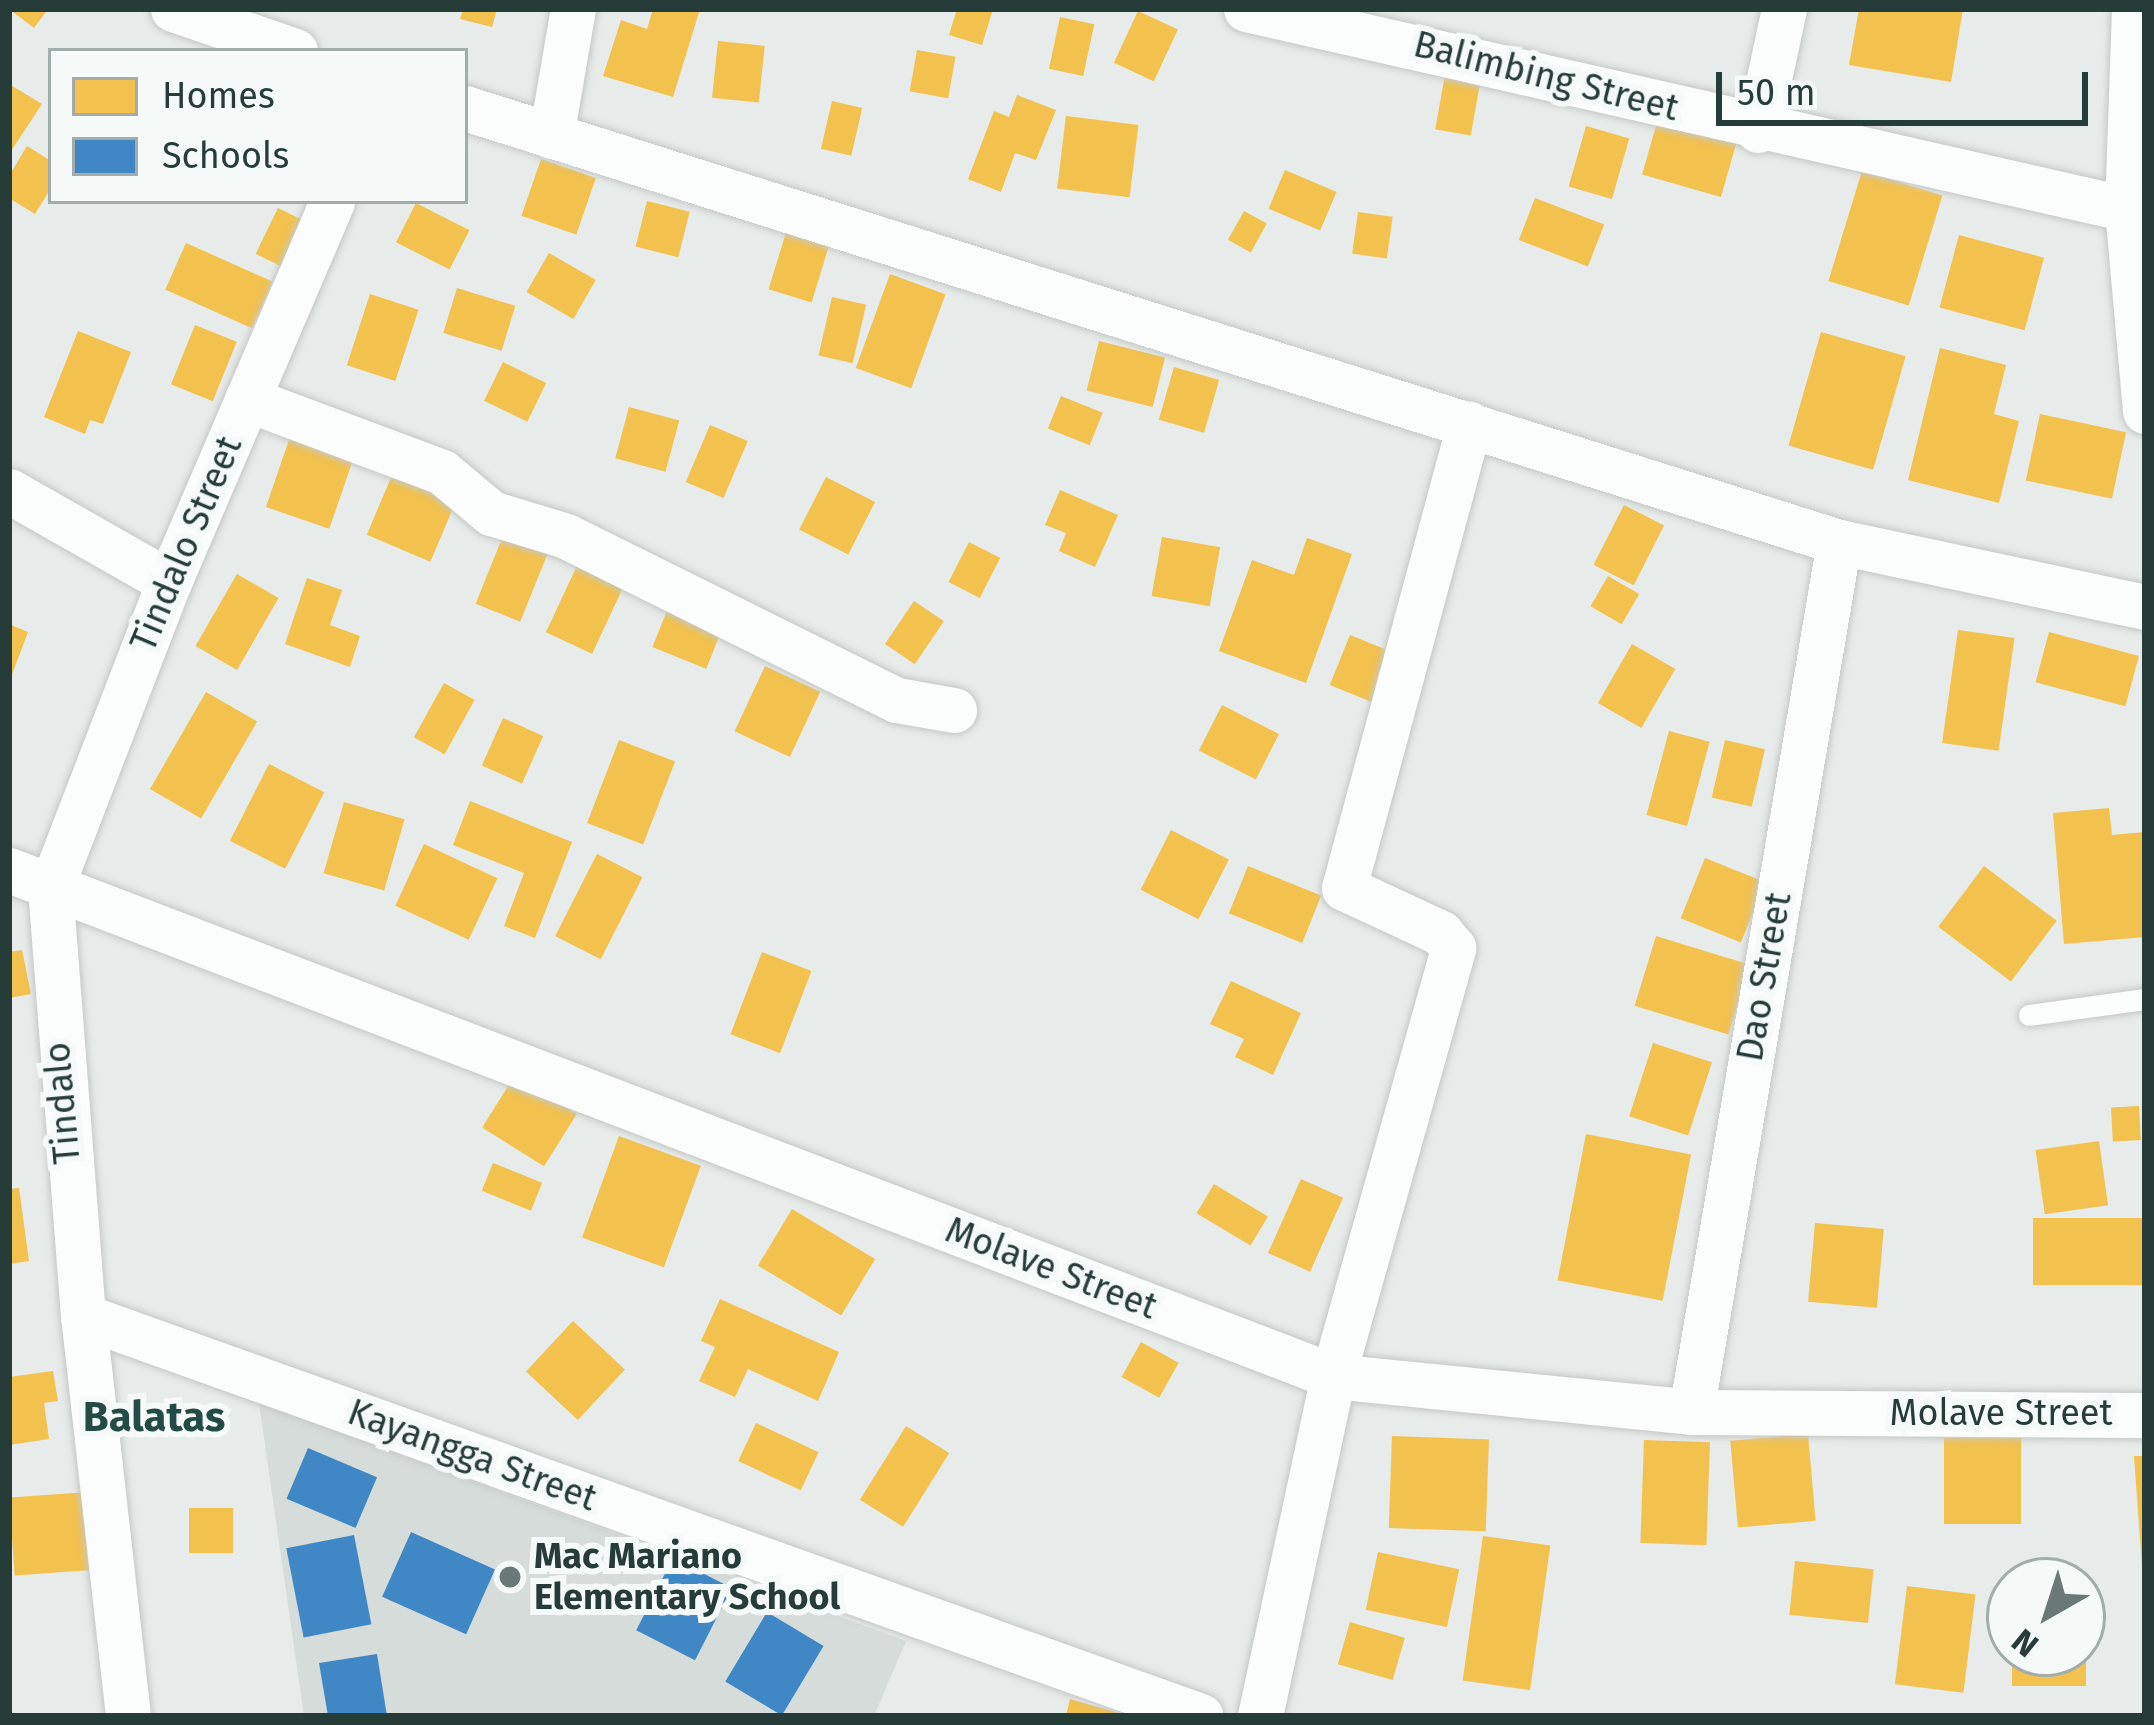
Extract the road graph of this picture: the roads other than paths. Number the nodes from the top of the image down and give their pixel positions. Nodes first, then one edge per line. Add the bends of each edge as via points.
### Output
1 (173, 9) edge
2 (573, 9) edge
3 (1246, 9) edge
4 (1784, 9) edge
5 (2134, 9) edge
6 (286, 48) edge
7 (468, 109) edge
8 (1758, 130) junction
9 (551, 136) junction
10 (331, 204) edge
11 (2127, 209) junction
12 (247, 400) junction
13 (2145, 411) edge
14 (1469, 424) junction
15 (9, 490) edge
16 (1839, 542) junction
17 (169, 582) junction
18 (2145, 607) edge
19 (954, 710) dead end
20 (9, 869) edge
21 (50, 890) junction
22 (2145, 999) edge
23 (2029, 1015) dead end
24 (83, 1316) junction
25 (1333, 1376) junction
26 (1691, 1412) junction
27 (2145, 1415) edge
28 (128, 1716) edge
29 (1201, 1716) edge
30 (1260, 1716) edge

1 - 6 street
2 - 9 street
3 - 8 street, Balimbing Street
4 - 8 street
5 - 11 street
7 - 9 street
8 - 11 street, Balimbing Street
9 - 14 street
10 - 12 street, Tindalo Street
11 - 13 street
12 - 17 street, Tindalo Street
12 - 19 street via 442,472 491,512 566,536 897,700
14 - 16 street
14 - 25 street via 1344,888 1441,933 1453,949
15 - 17 street
16 - 18 street
16 - 26 street, Dao Street
17 - 21 street, Tindalo Street
20 - 21 street, Molave Street
21 - 24 street, Tindalo
21 - 25 street, Molave Street
22 - 23 lane
24 - 28 street
24 - 29 street, Kayangga Street
25 - 26 street, Molave Street
25 - 30 street
26 - 27 street, Molave Street

